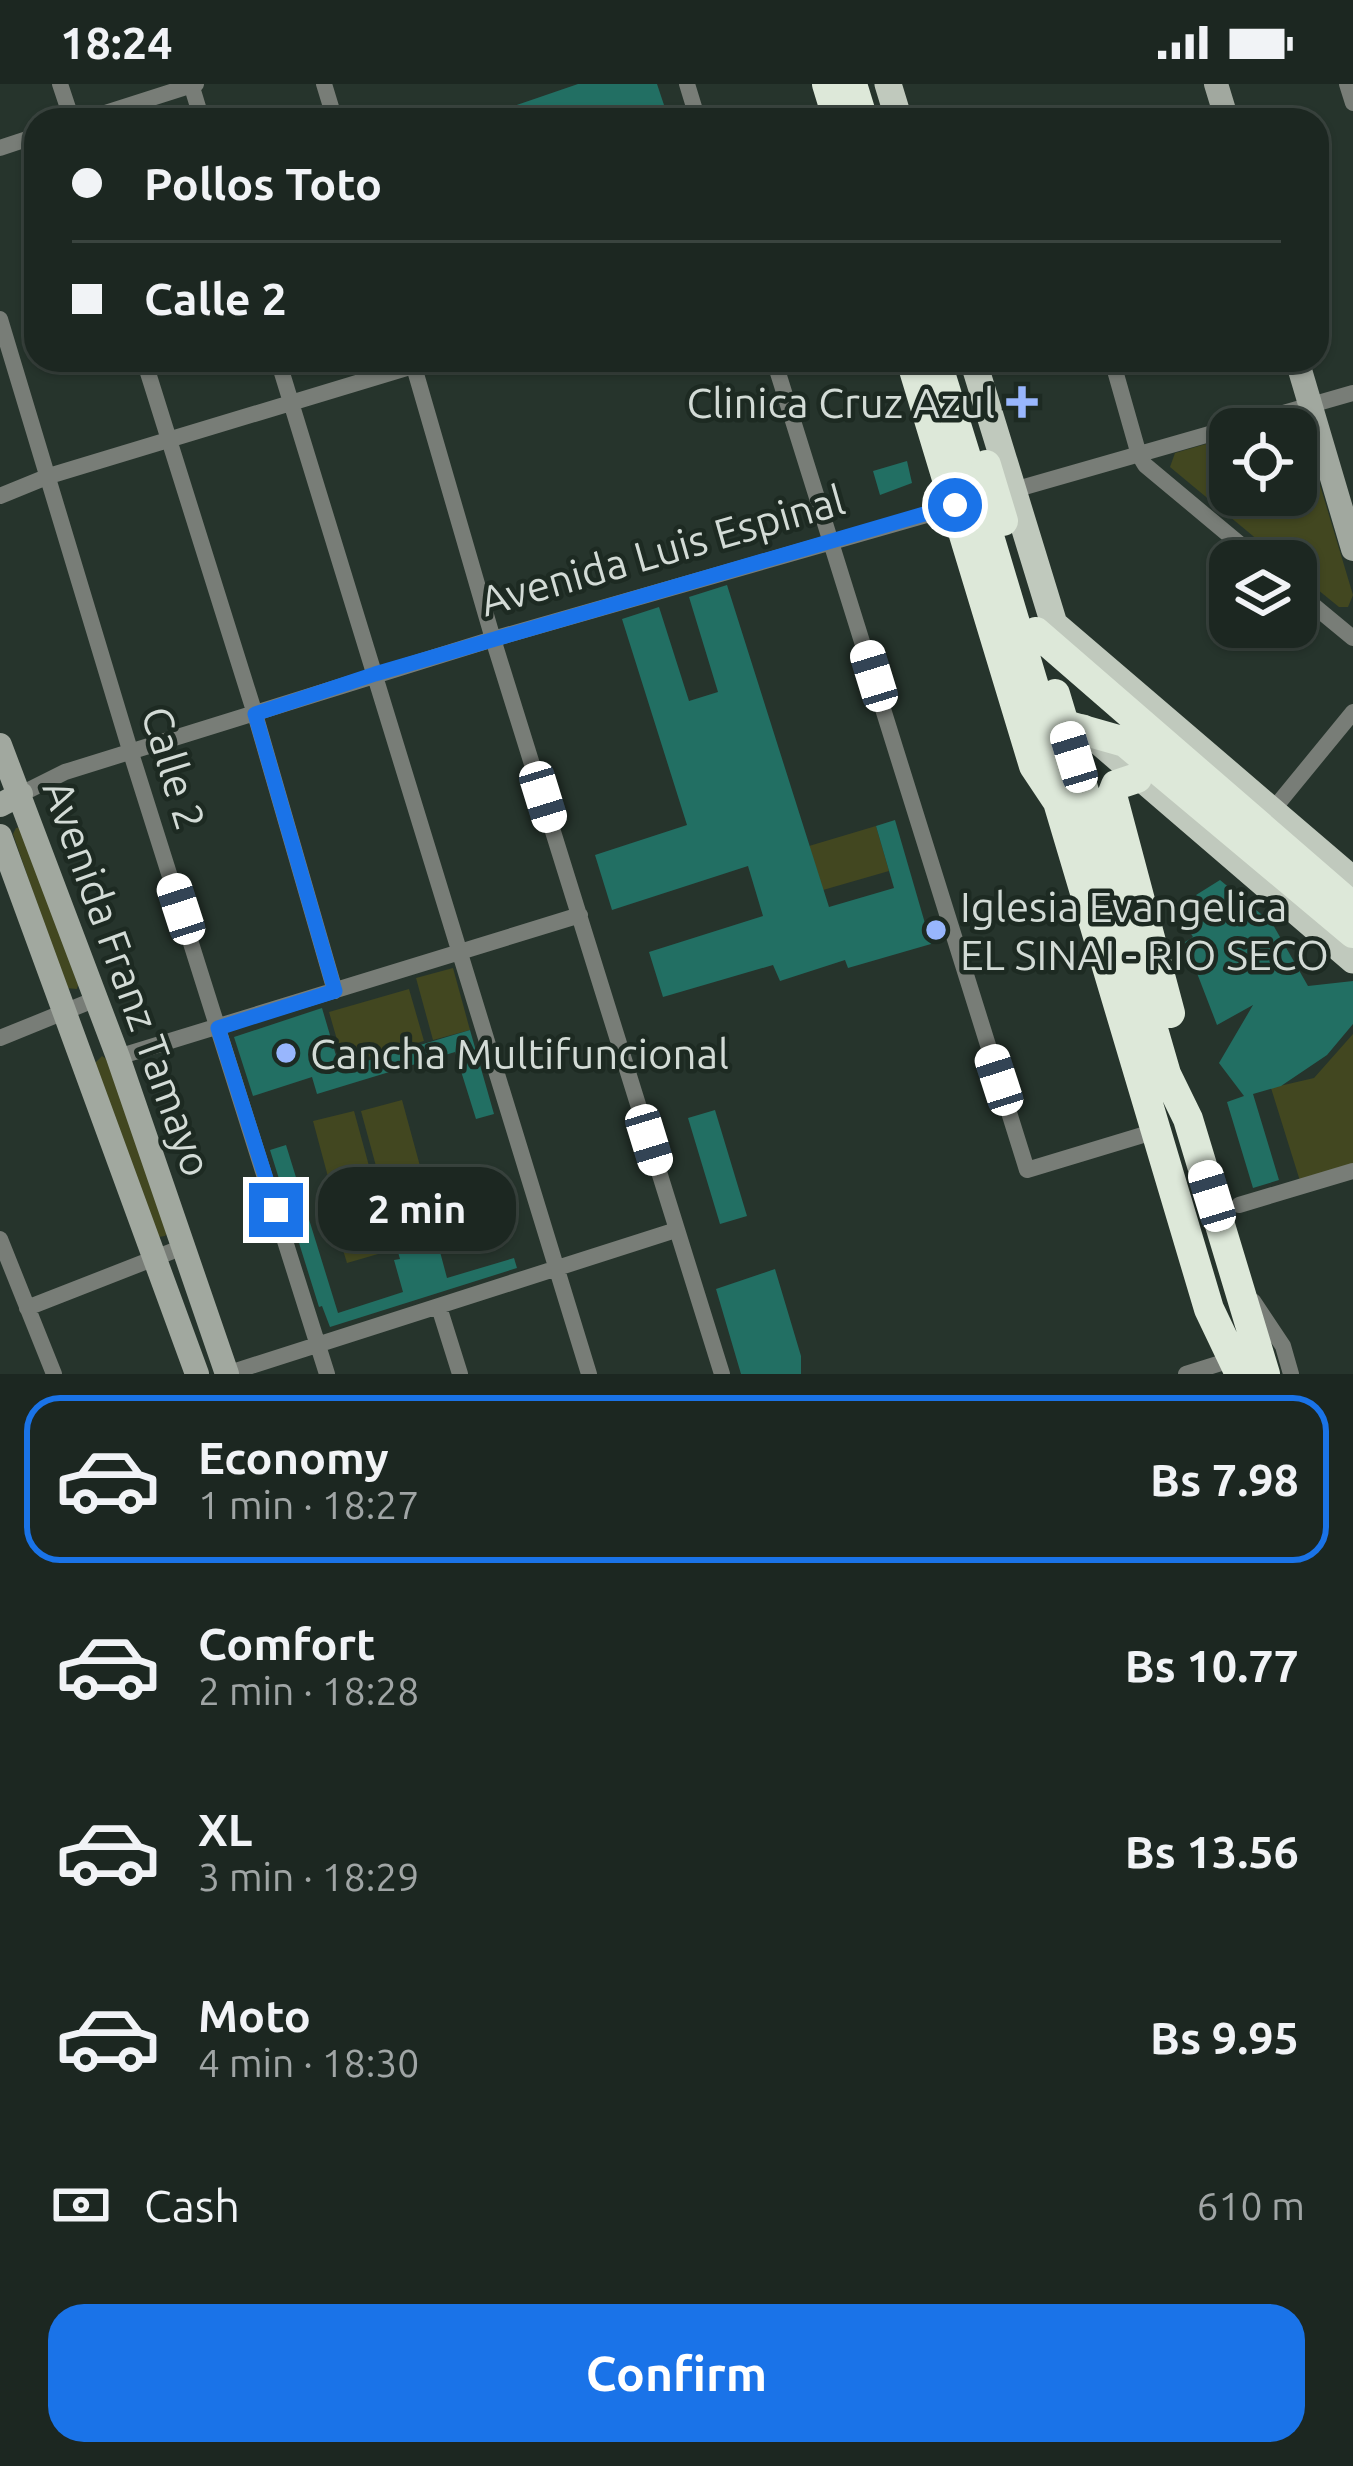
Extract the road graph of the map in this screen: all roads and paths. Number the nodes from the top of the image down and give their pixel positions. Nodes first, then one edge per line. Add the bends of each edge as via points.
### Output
1 (193, 84) edge
2 (1347, 84) edge
3 (1353, 103) edge
4 (120, 108) edge
5 (0, 320) edge
6 (147, 372) edge
7 (282, 372) edge
8 (385, 372) edge
9 (415, 372) edge
10 (778, 372) edge
11 (915, 372) edge
12 (942, 372) edge
13 (957, 372) edge
14 (977, 372) edge
15 (1115, 372) edge
16 (1300, 372) edge
17 (1353, 393) edge
18 (292, 403) junction
19 (1310, 406) junction
20 (167, 440) junction
21 (1139, 454) junction
22 (978, 467) junction
23 (50, 476) junction
24 (1013, 489) junction
25 (0, 496) edge
26 (955, 505) junction
27 (994, 523) junction
28 (1235, 540) edge
29 (832, 542) junction
30 (1353, 549) edge
31 (1317, 608) edge
32 (1046, 628) junction
33 (1353, 638) edge
34 (494, 639) junction
35 (375, 674) junction
36 (1050, 706) junction
37 (1353, 712) edge
38 (255, 714) junction
39 (1078, 742) junction
40 (0, 746) edge
41 (130, 750) junction
42 (1137, 778) junction
43 (7, 794) edge
44 (1058, 802) junction
45 (1272, 811) junction
46 (0, 836) edge
47 (1353, 880) edge
48 (1353, 907) edge
49 (580, 915) junction
50 (1353, 933) edge
51 (459, 953) junction
52 (1353, 960) edge
53 (335, 991) junction
54 (96, 999) junction
55 (66, 1010) junction
56 (218, 1028) junction
57 (0, 1038) edge
58 (118, 1058) junction
59 (1188, 1119) junction
60 (1156, 1131) junction
61 (1353, 1171) edge
62 (1239, 1205) dead end
63 (676, 1230) junction
64 (183, 1246) junction
65 (1, 1247) edge
66 (155, 1255) junction
67 (556, 1268) junction
68 (1236, 1274) junction
69 (439, 1307) junction
70 (27, 1308) junction
71 (319, 1346) junction
72 (1238, 1366) edge
73 (48, 1372) edge
74 (196, 1374) edge
75 (226, 1374) edge
76 (327, 1374) edge
77 (460, 1374) edge
78 (589, 1374) edge
79 (722, 1374) edge
80 (1186, 1374) edge
81 (1291, 1374) edge

1 - 4 street
2 - 3 street
5 - 23 street, Calle 2
6 - 20 street
7 - 18 street
8 - 18 street
9 - 34 street
10 - 29 street
11 - 26 highway
12 - 22 highway
13 - 22 highway
14 - 24 main road
15 - 21 street
16 - 19 main road
17 - 19 street, Avenida Luis Espinal
18 - 20 street
18 - 35 street
19 - 21 street, Avenida Luis Espinal
19 - 30 main road
20 - 23 street
20 - 38 street
21 - 24 street, Avenida Luis Espinal
21 - 28 street
22 - 27 highway, bridge
23 - 25 street
23 - 41 street, Calle 2
24 - 26 street, Avenida Luis Espinal
24 - 32 main road
26 - 29 street, Avenida Luis Espinal
26 - 44 highway via 1034,766
27 - 32 highway
27 - 36 highway
29 - 34 street, Avenida Luis Espinal
29 - 60 street via 1027,1170
31 - 33 street
32 - 36 highway
32 - 45 main road
32 - 48 highway
34 - 35 street, Avenida Luis Espinal
34 - 49 street
35 - 38 street, Avenida Luis Espinal
35 - 51 street
36 - 39 highway, bridge
36 - 44 highway
37 - 45 street
38 - 41 street, Avenida Luis Espinal
38 - 53 street
39 - 42 main road
39 - 50 highway via 1125,742
39 - 59 highway via 1166,1073
40 - 43 main road, Avenida Franz Tamayo
41 - 43 street, Avenida Luis Espinal
41 - 56 street, Calle 2
42 - 52 main road
42 - 59 highway via 1116,785 1112,795 1186,1070
43 - 54 main road, Avenida Franz Tamayo
44 - 60 highway
45 - 47 main road
46 - 55 main road, Avenida Franz Tamayo
49 - 51 street
49 - 63 street
51 - 53 street
51 - 67 street
53 - 56 street
54 - 55 street
54 - 58 main road, Avenida Franz Tamayo
55 - 57 street
55 - 66 main road, Avenida Franz Tamayo
56 - 58 street
56 - 71 street, Calle 2
58 - 64 main road, Avenida Franz Tamayo
59 - 68 highway
60 - 72 highway via 1209,1310
61 - 62 street
63 - 67 street
63 - 79 street
64 - 66 street
64 - 75 main road, Avenida Franz Tamayo
65 - 70 street
66 - 70 street
66 - 74 main road, Avenida Franz Tamayo
67 - 69 street
67 - 78 street
68 - 72 highway
68 - 81 street
69 - 71 street
69 - 77 street
70 - 73 street
71 - 75 street
71 - 76 street, Calle 2
72 - 80 street

